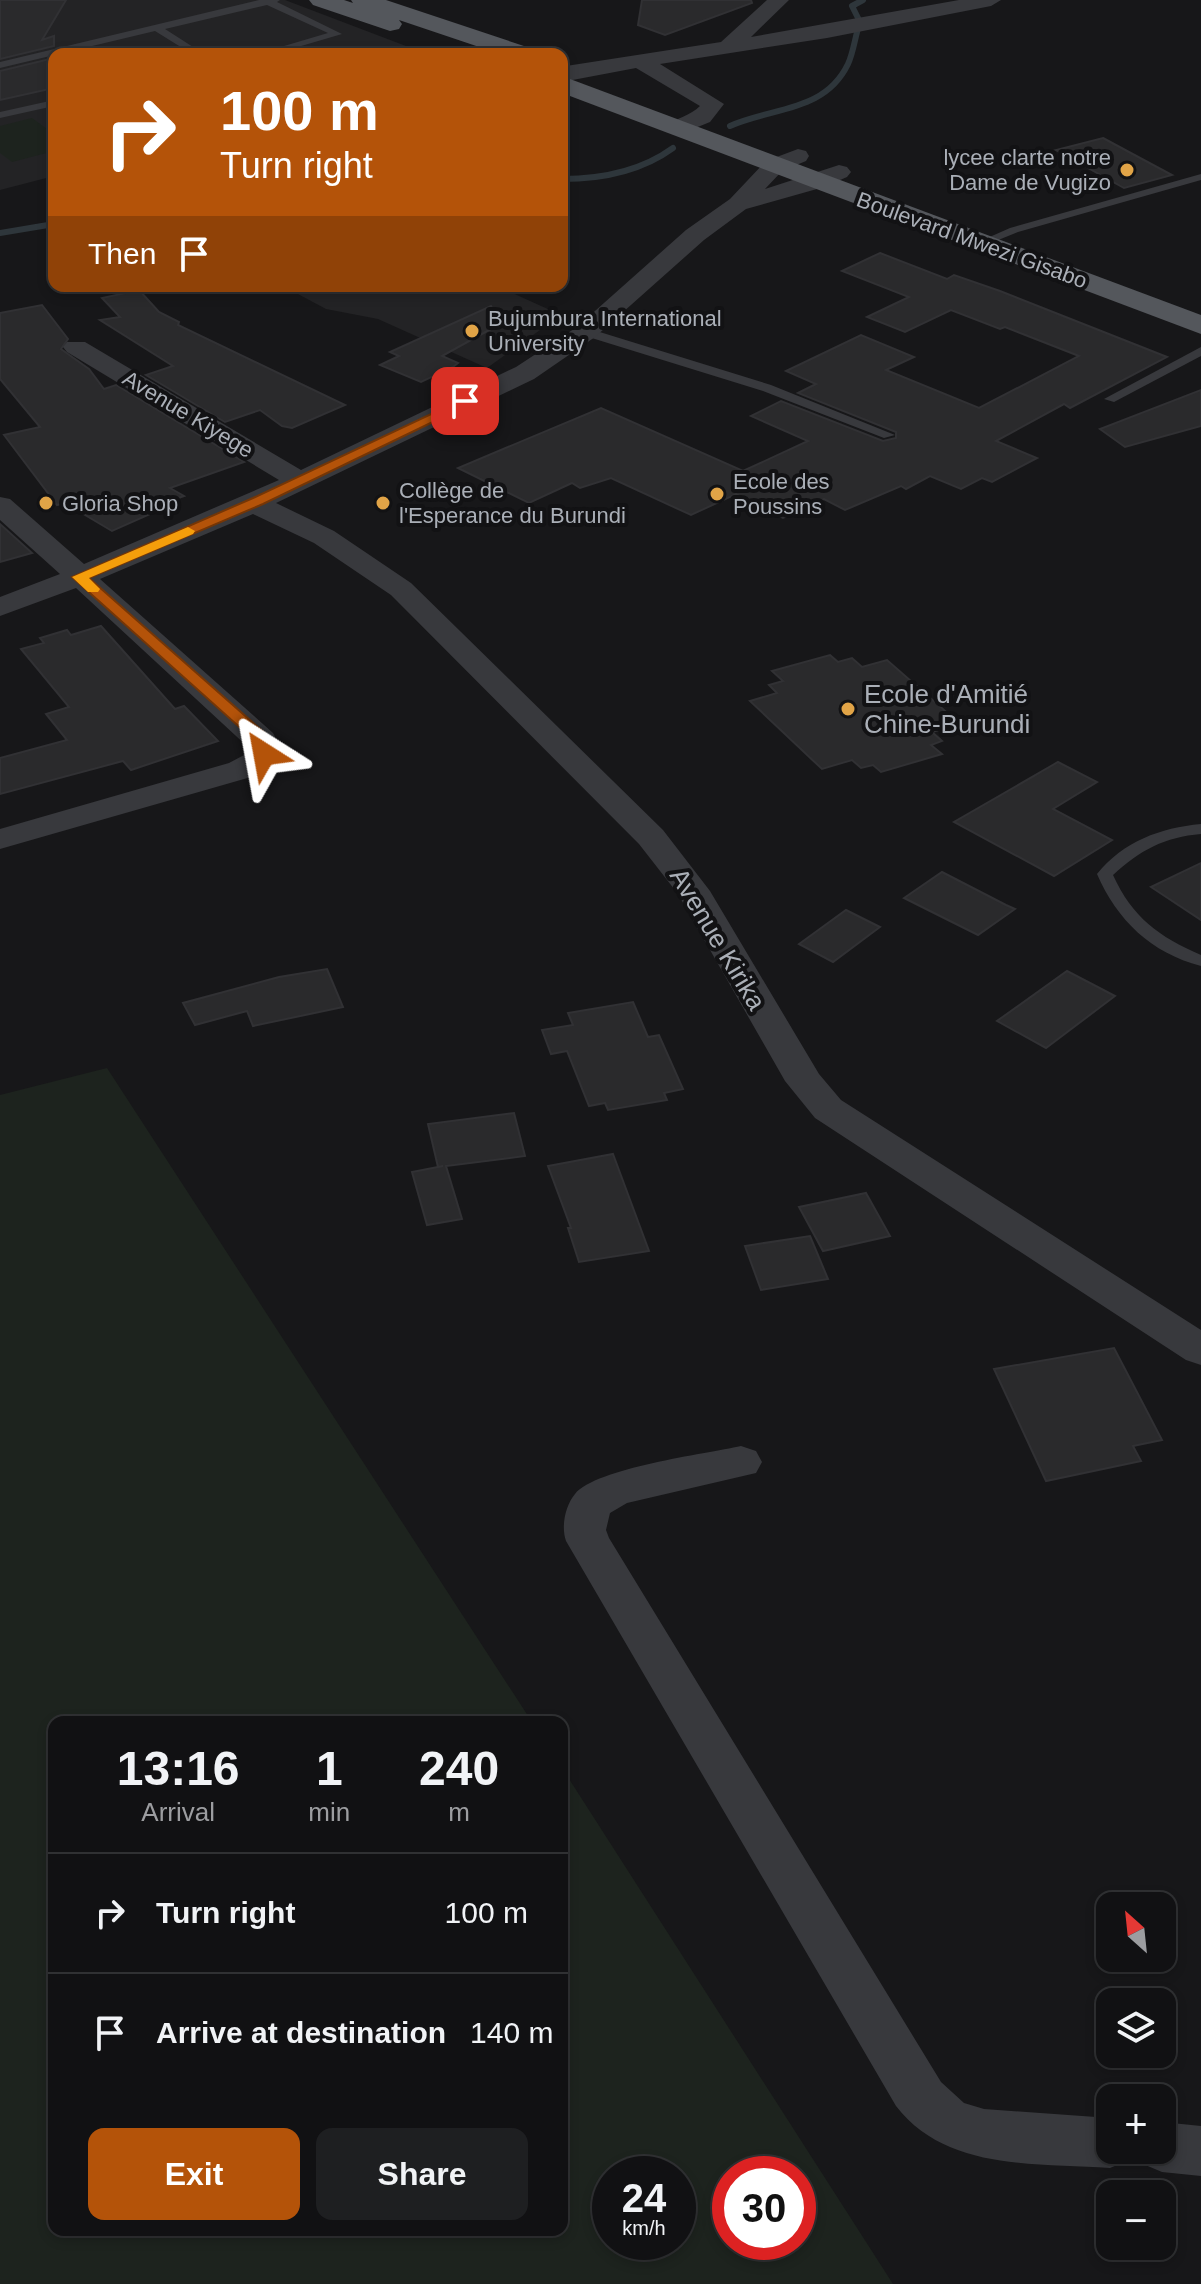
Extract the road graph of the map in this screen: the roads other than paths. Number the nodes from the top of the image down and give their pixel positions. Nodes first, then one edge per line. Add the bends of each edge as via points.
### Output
1 (321, 0) edge
2 (363, 0) edge
3 (779, 0) edge
4 (991, 0) edge
5 (269, 1) edge
6 (157, 28) junction
7 (729, 46) junction
8 (79, 48) edge
9 (189, 48) edge
10 (284, 48) edge
11 (458, 48) edge
12 (506, 48) edge
13 (48, 55) edge
14 (639, 61) junction
15 (0, 65) edge
16 (568, 73) edge
17 (568, 75) edge
18 (48, 104) edge
19 (0, 115) edge
20 (697, 125) junction
21 (770, 154) junction
22 (828, 177) junction
23 (1201, 177) edge
24 (738, 204) junction
25 (1014, 230) junction
26 (982, 243) junction
27 (1201, 301) edge
28 (1201, 325) edge
29 (586, 332) junction
30 (76, 347) dead end
31 (1201, 351) edge
32 (1110, 399) dead end
33 (889, 435) dead end
34 (300, 481) junction
35 (253, 503) junction
36 (0, 505) edge
37 (79, 577) junction
38 (0, 607) edge
39 (1201, 829) edge
40 (0, 839) edge
41 (1201, 961) edge
42 (1201, 1350) edge
43 (741, 1462) dead end
44 (1096, 2142) edge
45 (1176, 2148) edge
46 (1201, 2151) edge

1 - 11 main road
2 - 12 main road
3 - 7 street
4 - 7 street
5 - 6 lane
5 - 10 lane via 337,34
6 - 8 lane
6 - 9 lane
7 - 14 street
13 - 15 lane
14 - 16 street
14 - 20 street via 710,101 712,109
17 - 20 main road
18 - 19 lane
20 - 21 main road, Boulevard Mwezi Gisabo
21 - 22 main road, Boulevard Mwezi Gisabo
21 - 24 street
22 - 24 street
22 - 25 main road, Boulevard Mwezi Gisabo
22 - 26 main road, Boulevard Mwezi Gisabo
23 - 25 lane
24 - 29 street
25 - 26 lane
25 - 27 main road, Boulevard Mwezi Gisabo
26 - 28 main road, Boulevard Mwezi Gisabo
29 - 33 lane via 767,388
29 - 34 street via 525,373
30 - 34 street, Avenue Kiyege
31 - 32 lane
34 - 35 street
35 - 37 street
35 - 42 street, Avenue Kirika via 324,537 401,589 651,837 693,891 804,1081 828,1109
36 - 37 street
37 - 38 street
37 - 40 street via 262,740 264,754 240,770
39 - 41 lane via 1148,839 1105,874 1114,897 1157,943
43 - 44 street via 615,1489 591,1504 584,1530 588,1541 930,2108 952,2123 985,2132
45 - 46 street

